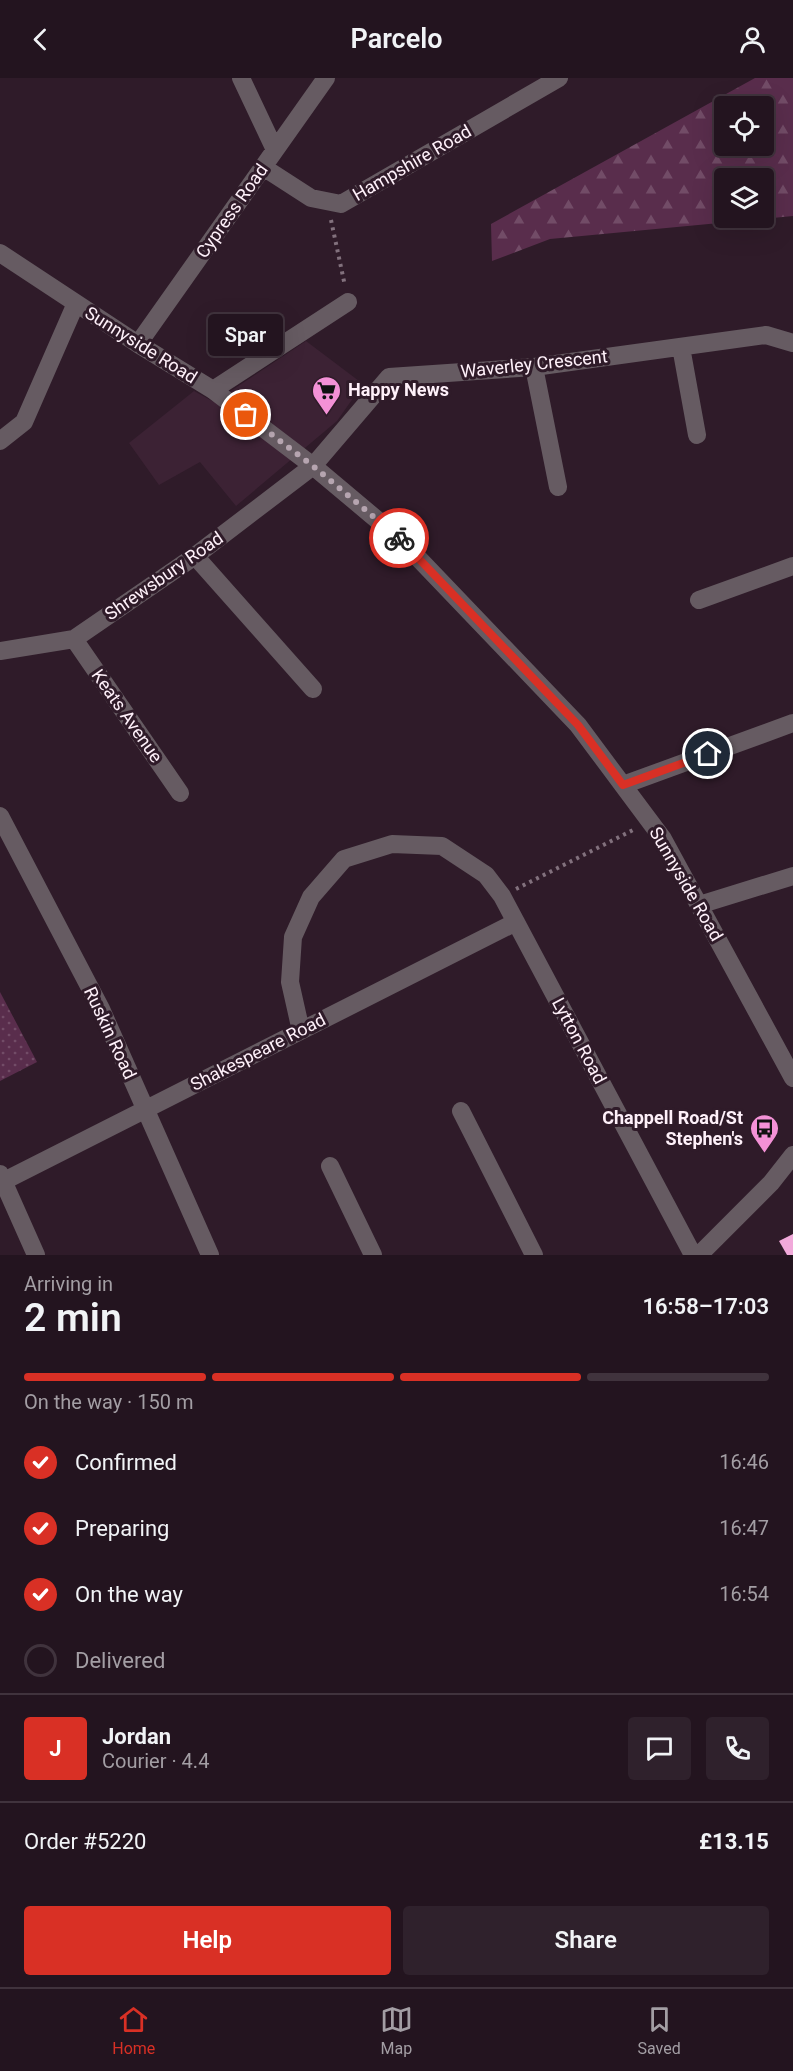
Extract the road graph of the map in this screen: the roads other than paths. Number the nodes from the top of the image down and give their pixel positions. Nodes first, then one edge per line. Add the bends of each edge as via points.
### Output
1 (241, 78) edge
2 (326, 78) edge
3 (559, 78) edge
4 (275, 150) junction
5 (263, 167) junction
6 (0, 253) edge
7 (348, 302) road end
8 (76, 303) junction
9 (793, 343) edge
10 (138, 344) junction
11 (681, 347) junction
12 (534, 367) junction
13 (213, 390) junction
14 (697, 435) dead end
15 (0, 441) edge
16 (313, 466) junction
17 (558, 487) dead end
18 (195, 556) junction
19 (793, 566) edge
20 (699, 600) dead end
21 (74, 639) junction
22 (0, 651) edge
23 (313, 689) dead end
24 (793, 723) edge
25 (623, 785) junction
26 (180, 793) dead end
27 (0, 816) edge
28 (793, 876) edge
29 (699, 905) junction
30 (516, 922) junction
31 (301, 1031) junction
32 (793, 1078) edge
33 (146, 1109) junction
34 (461, 1111) dead end
35 (793, 1155) edge
36 (330, 1166) dead end
37 (1, 1179) edge
38 (36, 1255) edge
39 (210, 1255) edge
40 (373, 1255) edge
41 (534, 1255) edge
42 (693, 1255) edge
43 (699, 1255) edge

1 - 4 street
2 - 4 street, Cypress Road
3 - 5 street, Hampshire Road via 341,204 310,198
4 - 5 street, Cypress Road
5 - 10 street, Cypress Road
6 - 8 street, Sunnyside Road
7 - 13 street
8 - 10 street, Sunnyside Road
8 - 15 street via 24,422
9 - 11 street, Waverley Crescent via 766,335
10 - 13 street, Sunnyside Road
11 - 12 street, Waverley Crescent
11 - 14 street
12 - 16 street, Waverley Crescent via 389,377
12 - 17 street
13 - 16 street, Sunnyside Road
16 - 18 street, Shrewsbury Road
16 - 25 street, Sunnyside Road via 400,539 578,725
18 - 21 street, Shrewsbury Road
18 - 23 street
19 - 20 street
21 - 22 street, Shrewsbury Road
21 - 26 street, Keats Avenue
24 - 25 street
25 - 29 street, Sunnyside Road via 663,839
27 - 33 street, Ruskin Road via 101,1009
28 - 29 street
29 - 32 street, Sunnyside Road
30 - 31 street, Shakespeare Road
30 - 31 street, Lytton Road via 486,875 442,846 392,844 344,859 311,897 293,937 290,982
30 - 42 street, Lytton Road
31 - 33 street, Shakespeare Road
33 - 37 street, Shakespeare Road
33 - 39 street, Ruskin Road
34 - 41 street
35 - 43 street via 771,1183
36 - 40 street
37 - 38 street

